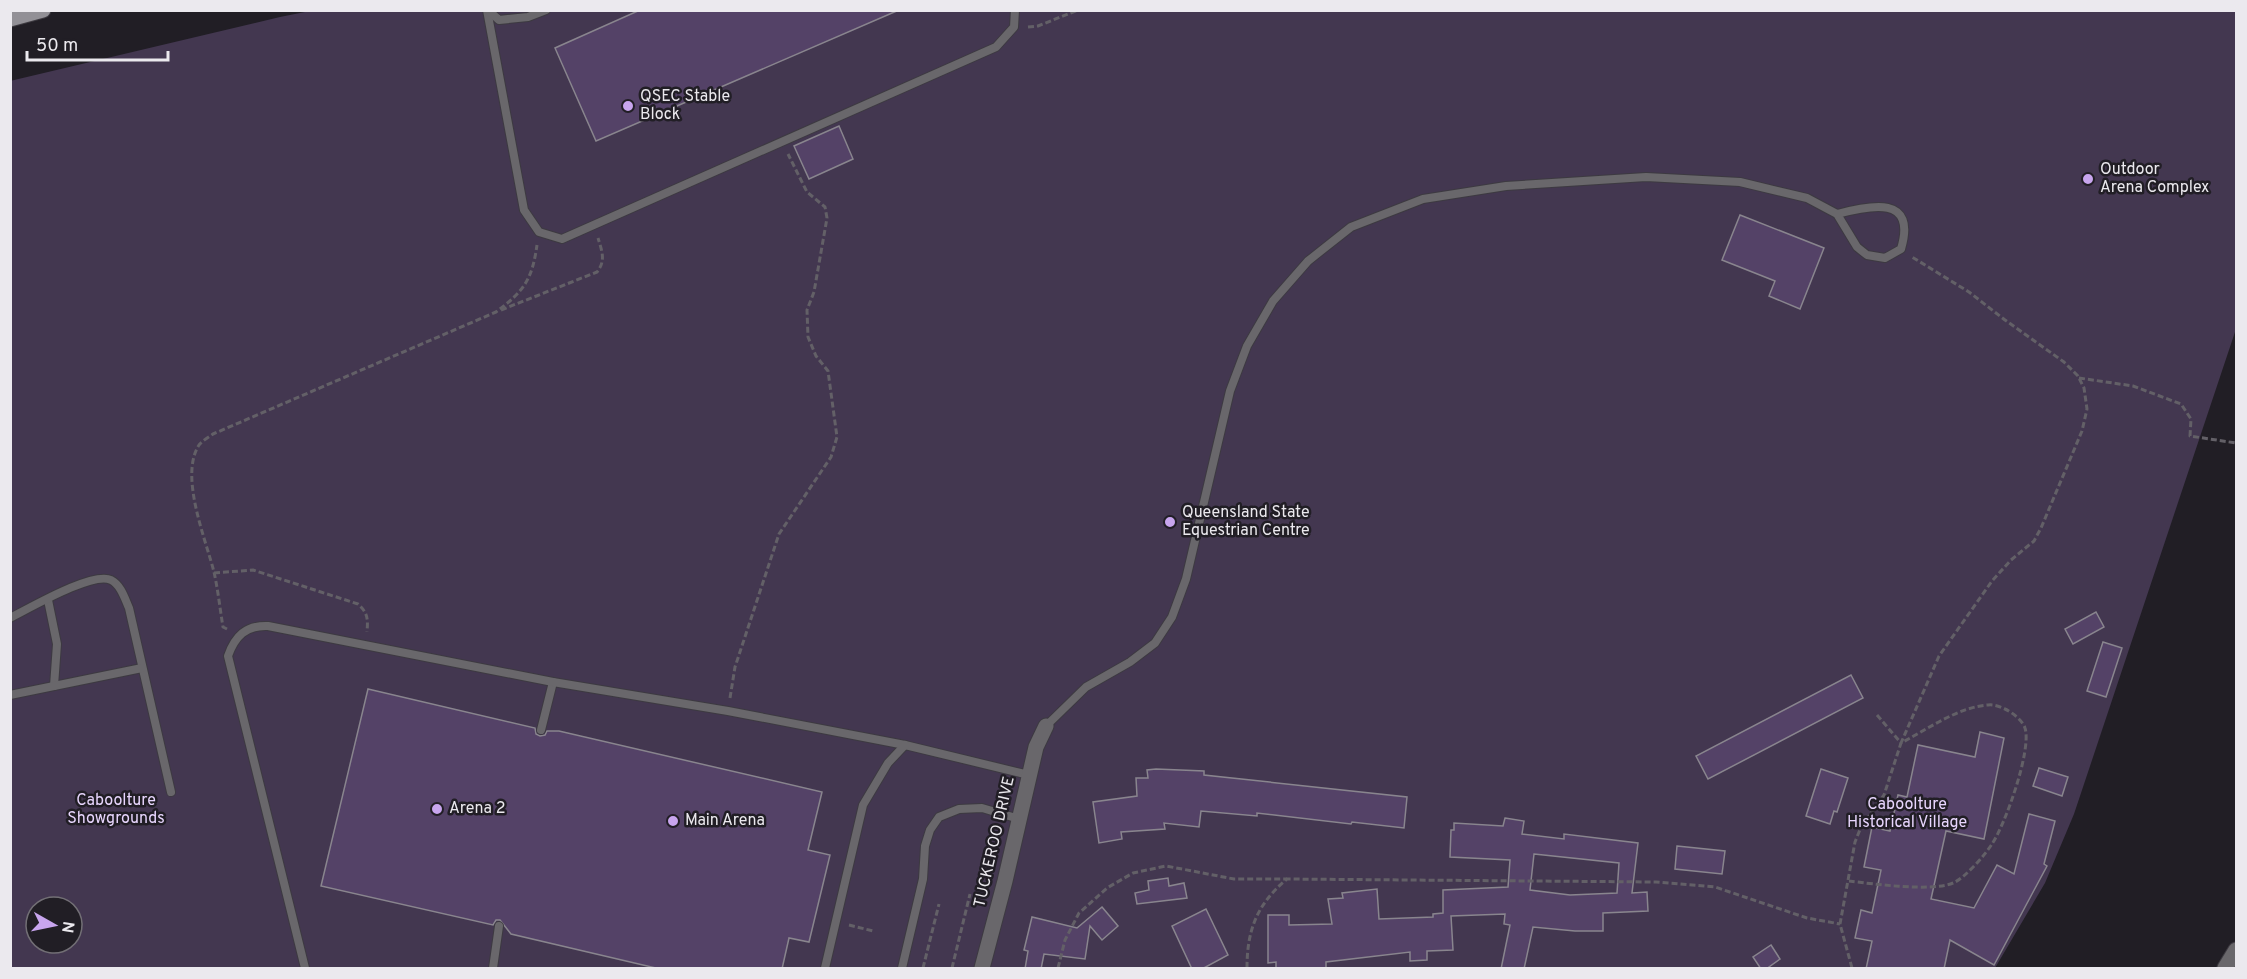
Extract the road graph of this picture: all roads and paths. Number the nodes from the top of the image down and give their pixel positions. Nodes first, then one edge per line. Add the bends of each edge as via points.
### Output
1 (43, 10) edge
2 (487, 10) edge
3 (546, 10) edge
4 (1015, 10) edge
5 (1078, 10) edge
6 (10, 19) edge
7 (1014, 27) junction
8 (782, 142) junction
9 (1837, 214) junction
10 (594, 225) junction
11 (539, 232) junction
12 (1901, 249) junction
13 (496, 312) junction
14 (2079, 378) junction
15 (2236, 443) edge
16 (214, 573) junction
17 (48, 600) junction
18 (10, 618) edge
19 (238, 637) junction
20 (364, 644) junction
21 (142, 669) junction
22 (553, 682) junction
23 (54, 686) junction
24 (10, 695) edge
25 (729, 711) junction
26 (1877, 715) dead end
27 (1046, 726) joint
28 (541, 730) dead end
29 (1901, 743) junction
30 (905, 745) junction
31 (1029, 775) junction
32 (171, 792) dead end
33 (1019, 819) junction
34 (1287, 879) junction
35 (1849, 881) junction
36 (970, 894) dead end
37 (939, 904) dead end
38 (1840, 924) junction
39 (498, 927) dead end
40 (2236, 950) edge
41 (305, 969) edge
42 (493, 969) edge
43 (825, 969) edge
44 (902, 969) edge
45 (923, 969) edge
46 (952, 969) edge
47 (982, 969) edge
48 (1058, 969) edge
49 (1247, 969) edge
50 (1852, 969) edge
51 (2225, 969) edge

1 - 6 main road
2 - 3 lane via 499,20 528,17
2 - 11 lane via 524,210
4 - 7 lane
5 - 7 path via 1038,26
7 - 8 lane via 996,47
8 - 10 lane
8 - 25 path via 807,192 825,207 827,218 807,310 808,337 828,371 837,437 831,457 779,534 735,667
9 - 12 lane via 1857,247 1867,255 1885,258
9 - 12 lane via 1881,205 1895,211 1903,220
9 - 27 lane via 1807,198 1740,182 1647,177 1506,186 1423,199 1351,227 1308,261 1273,301 1247,346 1230,391 1186,579 1172,617 1155,643 1086,687
10 - 11 lane via 562,239
10 - 13 path via 603,265 597,272
11 - 13 path via 528,281 518,296
12 - 14 path via 1969,291 2064,362
13 - 16 path via 213,434 199,444 193,461 197,514
14 - 15 path via 2133,386 2181,404 2191,420 2190,436
14 - 29 path via 2087,409 2082,431 2041,528 2034,541 1992,581 1939,656
16 - 19 path via 223,627
16 - 20 path via 253,570 358,604 368,618
17 - 18 lane
17 - 21 lane via 84,581 112,580 129,608
17 - 23 lane via 57,644
19 - 20 lane via 255,625
19 - 41 lane via 228,656
20 - 22 lane
21 - 23 lane
21 - 32 lane
22 - 25 lane
22 - 28 lane
23 - 24 lane
25 - 30 lane
26 - 29 path
27 - 31 street, TUCKEROO DRIVE
29 - 35 path via 1884,795 1855,842
29 - 35 path via 1971,707 1991,704 2010,711 2025,726 2026,749 2016,790 1993,844 1967,872 1954,883 1937,886
30 - 31 lane
30 - 43 lane via 888,763 863,805
31 - 33 street, TUCKEROO DRIVE
33 - 44 lane via 982,808 959,809 939,817 925,846 923,879
33 - 47 street, TUCKEROO DRIVE
34 - 38 path via 1656,882 1715,887 1807,918
34 - 48 path via 1234,879 1166,866 1133,873 1107,888 1079,914 1065,940
34 - 49 path via 1270,894 1255,918 1247,945
35 - 38 path
36 - 46 path
37 - 45 path
38 - 50 path
39 - 42 lane
40 - 51 street

